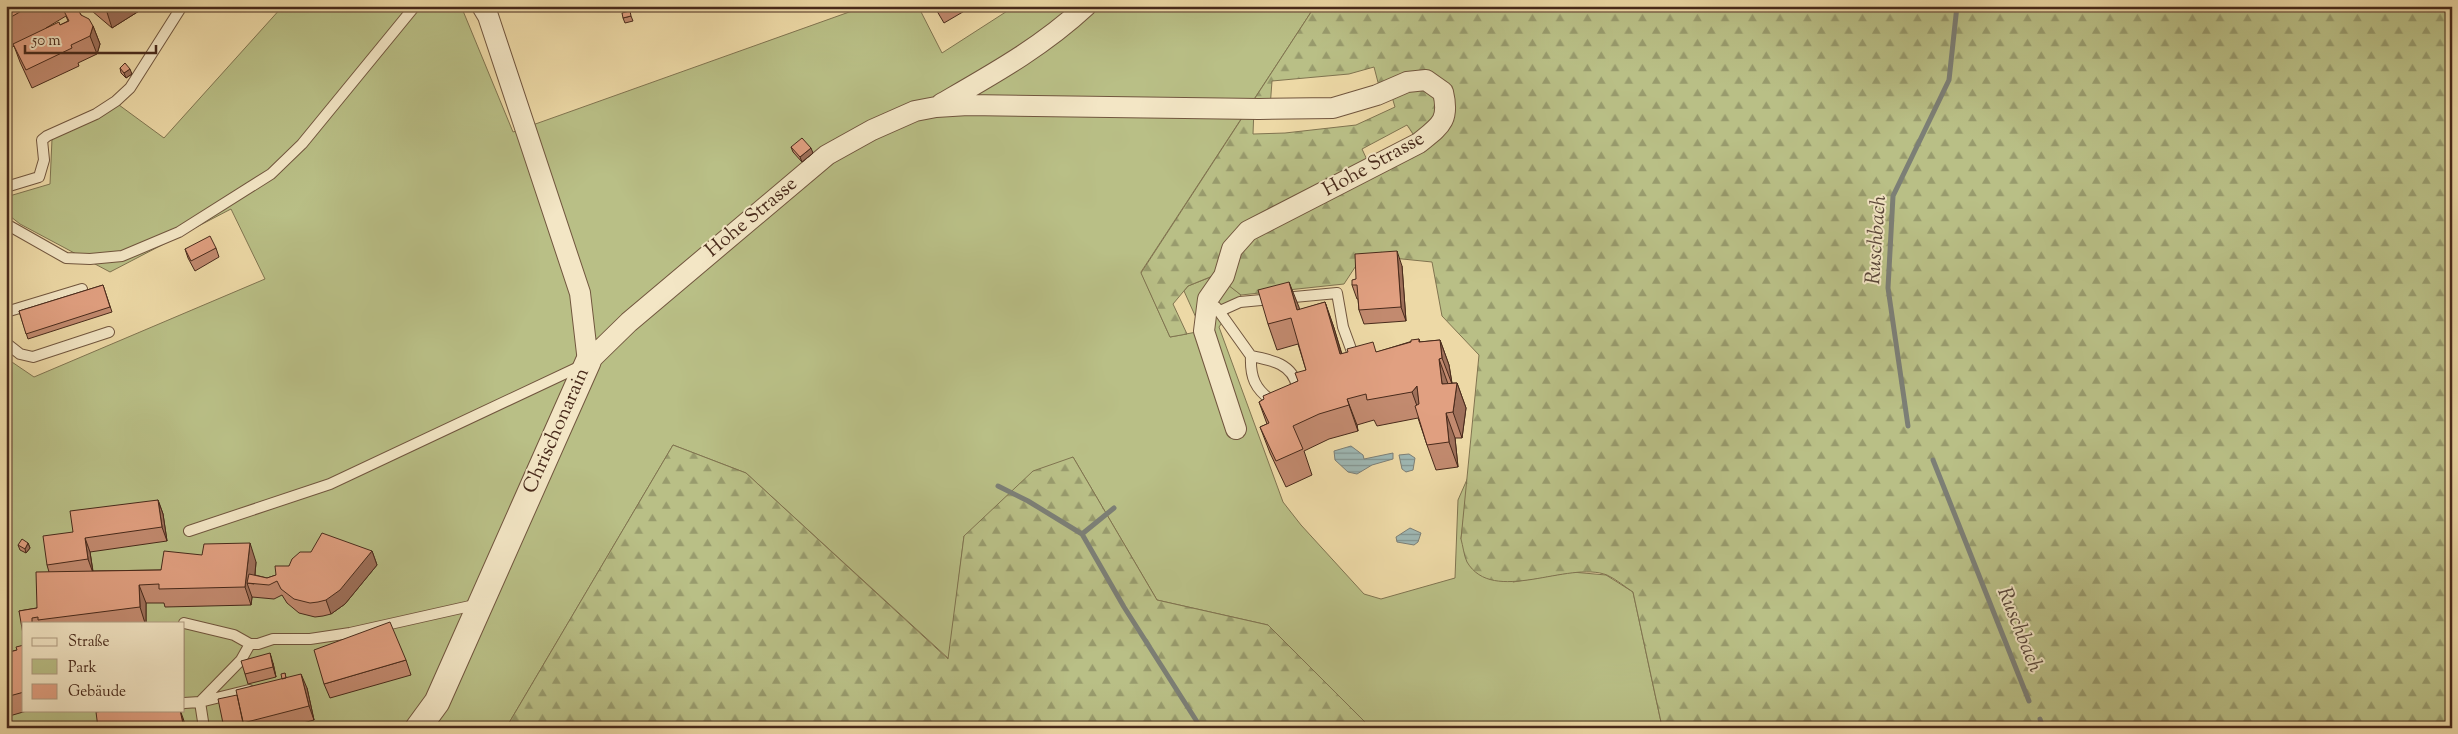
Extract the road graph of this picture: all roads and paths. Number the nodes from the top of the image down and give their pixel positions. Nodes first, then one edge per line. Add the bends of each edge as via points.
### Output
1 (182, 6) edge
2 (415, 6) edge
3 (482, 6) edge
4 (1086, 6) edge
5 (936, 106) junction
6 (6, 187) edge
7 (6, 224) edge
8 (82, 289) edge
9 (1214, 305) junction
10 (6, 312) edge
11 (109, 332) dead end
12 (6, 344) edge
13 (1252, 356) junction
14 (1366, 361) edge
15 (588, 362) junction
16 (1236, 429) dead end
17 (189, 531) dead end
18 (480, 604) junction
19 (185, 623) edge
20 (250, 644) junction
21 (262, 687) edge
22 (200, 702) junction
23 (185, 703) edge
24 (204, 728) edge
25 (418, 728) edge

1 - 6 lane via 130,88 111,106 42,140 44,160 39,177
2 - 7 lane via 302,144 271,174 179,232 122,256 66,258
3 - 15 street, Chrischonarain via 580,293
4 - 5 street, Hohe Strasse via 1065,26 1017,61
5 - 9 street, Hohe Strasse via 1333,108 1377,96 1407,82 1426,80 1443,92 1447,109 1439,127 1419,143 1248,231 1232,249
5 - 15 street, Hohe Strasse via 915,111 872,130 827,155 629,322
8 - 10 lane
9 - 13 lane
9 - 14 lane via 1337,293 1343,327 1356,362
9 - 16 street, Hohe Strasse via 1204,331
11 - 12 lane via 33,357 20,354
13 - 13 lane via 1250,369 1260,393 1272,401 1287,399 1296,387 1295,377 1278,363
15 - 17 lane via 330,484
15 - 18 street, Chrischonarain
18 - 20 lane via 350,633
18 - 25 street, Chrischonarain via 437,702
19 - 20 lane via 234,635
20 - 22 lane via 241,660
21 - 22 lane
22 - 23 lane
22 - 24 lane

